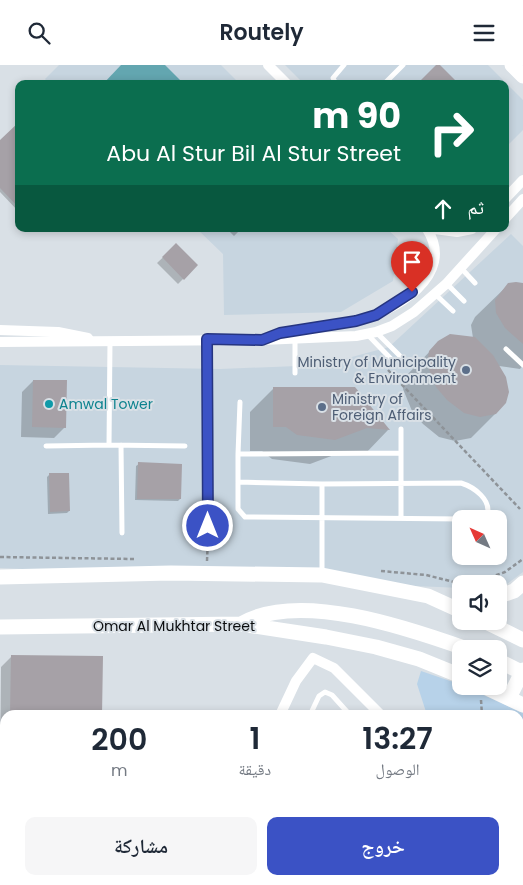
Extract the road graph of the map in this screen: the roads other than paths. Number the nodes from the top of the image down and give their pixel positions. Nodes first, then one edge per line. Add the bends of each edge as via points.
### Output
1 (268, 65) edge
2 (344, 65) edge
3 (403, 65) edge
4 (512, 65) edge
5 (523, 76) edge
6 (282, 80) edge
7 (334, 80) edge
8 (388, 80) edge
9 (523, 180) edge
10 (509, 195) edge
11 (523, 199) edge
12 (509, 215) edge
13 (428, 232) edge
14 (493, 232) edge
15 (461, 268) junction
16 (475, 283) dead end
17 (446, 284) junction
18 (435, 294) junction
19 (464, 301) dead end
20 (454, 311) dead end
21 (0, 330) edge
22 (372, 333) junction
23 (295, 338) junction
24 (207, 339) junction
25 (262, 340) junction
26 (105, 341) junction
27 (0, 342) edge
28 (506, 349) dead end
29 (400, 356) dead end
30 (394, 361) dead end
31 (523, 365) edge
32 (295, 373) dead end
33 (240, 402) dead end
34 (401, 429) dead end
35 (109, 445) junction
36 (121, 445) junction
37 (46, 446) dead end
38 (185, 446) dead end
39 (400, 453) junction
40 (238, 454) junction
41 (238, 482) junction
42 (399, 483) junction
43 (322, 484) junction
44 (489, 510) edge
45 (323, 517) junction
46 (401, 518) junction
47 (452, 519) edge
48 (208, 526) road end
49 (122, 533) dead end
50 (322, 575) junction
51 (0, 577) edge
52 (523, 583) edge
53 (507, 593) edge
54 (428, 596) junction
55 (452, 598) edge
56 (452, 607) edge
57 (241, 624) junction
58 (0, 627) edge
59 (502, 630) edge
60 (523, 640) edge
61 (452, 644) edge
62 (507, 665) edge
63 (452, 672) edge
64 (523, 672) edge
65 (502, 695) edge
66 (509, 698) junction
67 (523, 705) edge
68 (282, 710) edge
69 (312, 710) edge
70 (346, 710) edge
71 (375, 710) edge

1 - 6 street
2 - 7 lane via 333,77
3 - 8 lane
4 - 5 main road
9 - 10 street
11 - 12 street
13 - 25 street via 435,246 432,272 399,302 376,315 356,321 280,333
14 - 15 street
15 - 16 lane
15 - 17 street
17 - 18 street
17 - 19 lane
18 - 20 lane
18 - 22 street via 392,327
21 - 26 street via 67,333
22 - 23 street
22 - 29 lane
22 - 30 lane
23 - 25 street
23 - 32 lane
24 - 25 street
24 - 26 street
24 - 48 street
26 - 27 street
26 - 35 lane
28 - 31 lane
33 - 40 lane
34 - 39 lane
35 - 36 lane
35 - 37 lane
36 - 38 lane
36 - 49 lane
39 - 40 lane
39 - 42 lane
40 - 41 lane
41 - 43 lane
41 - 45 lane via 238,509 246,517
42 - 43 lane
42 - 44 lane via 461,483 471,487 487,502
42 - 46 lane
43 - 45 lane
45 - 46 lane
45 - 50 lane
46 - 47 lane
50 - 51 main road via 171,573
50 - 54 main road
52 - 53 main road
54 - 55 main road
54 - 56 main road
57 - 58 main road, Omar Al Mukhtar Street
57 - 61 main road via 264,613 289,609 395,625
57 - 63 main road, Omar Al Mukhtar Street via 376,647
59 - 60 main road
62 - 64 main road
64 - 66 main road
65 - 66 main road
66 - 67 main road
68 - 71 street via 296,681 313,658 334,668
69 - 70 lane via 319,696 326,692

